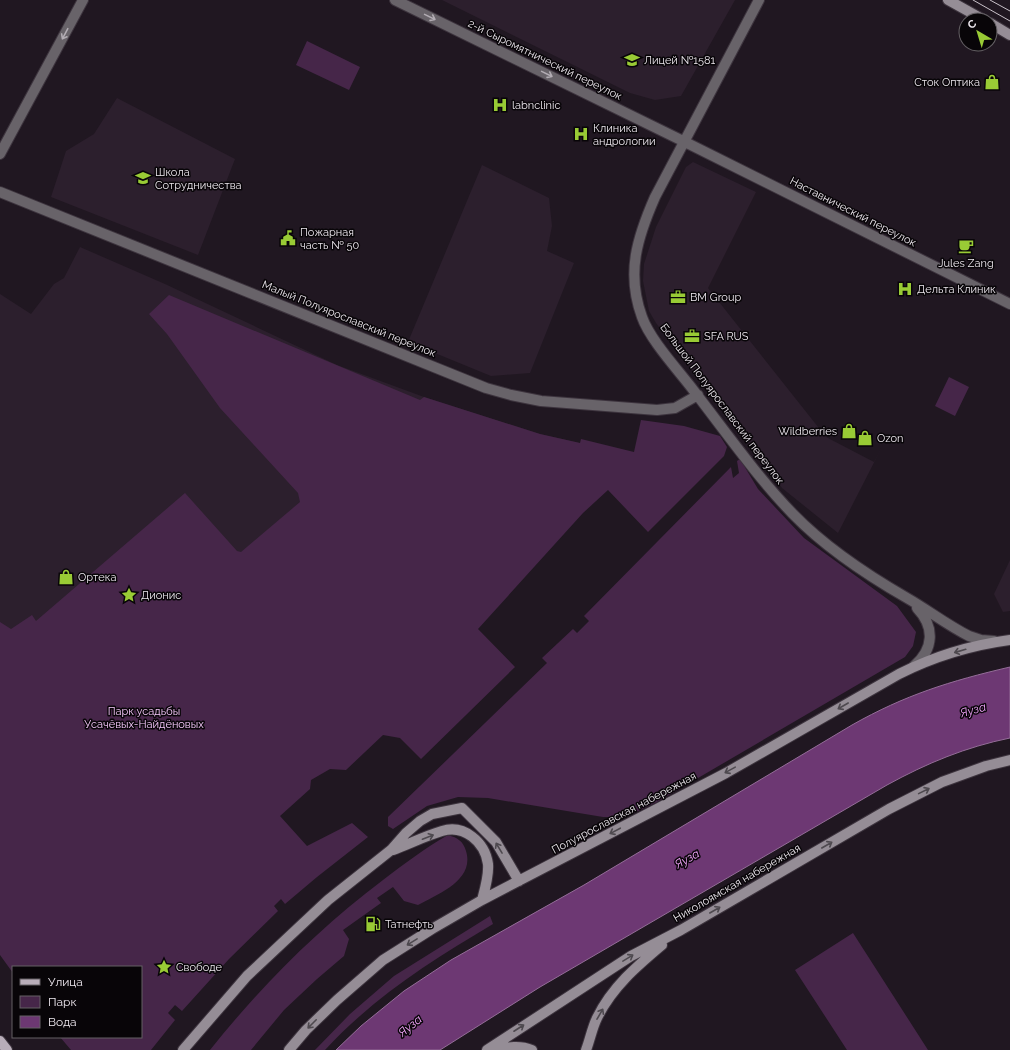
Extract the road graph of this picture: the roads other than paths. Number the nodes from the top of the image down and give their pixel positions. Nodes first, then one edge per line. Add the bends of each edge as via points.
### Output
1 (83, 0) edge
2 (395, 0) edge
3 (759, 0) edge
4 (948, 0) edge
5 (970, 12) edge
6 (998, 28) edge
7 (1010, 35) edge
8 (685, 142) junction
9 (0, 154) edge
10 (0, 192) edge
11 (1010, 304) edge
12 (698, 395) junction
13 (907, 598) junction
14 (1010, 640) edge
15 (998, 642) junction
16 (914, 666) junction
17 (1010, 760) edge
18 (391, 850) junction
19 (519, 881) junction
20 (482, 900) junction
21 (681, 930) junction
22 (0, 1041) edge
23 (7, 1050) edge
24 (183, 1050) edge
25 (289, 1050) edge
26 (487, 1050) edge
27 (495, 1050) edge
28 (532, 1050) edge
29 (586, 1050) edge

1 -> 9 street
2 -> 8 street, 2-й Сыромятнический переулок
3 - 8 street, Большой Полуярославский переулок
4 - 5 main road
6 - 7 main road
8 - 11 street, Наставнический переулок
8 - 12 street, Большой Полуярославский переулок via 642,226 634,260 635,288 642,318
10 - 12 street, Малый Полуярославский переулок via 408,357 504,393 542,401 657,410 675,408
12 - 13 street, Большой Полуярославский переулок via 793,514 838,552
13 - 15 street, Большой Полуярославский переулок via 969,636
13 - 16 street via 924,616 931,641
14 - 15 main road, Полуярославская набережная
15 -> 16 main road, Полуярославская набережная
16 -> 19 main road, Полуярославская набережная via 726,772
21 -> 17 main road, Николоямская набережная via 889,809 942,782
19 -> 18 main road via 496,842 462,808 432,814 406,833
18 -> 20 main road via 442,831 460,830 470,834 482,848 488,862
18 - 24 main road via 284,939 247,976
19 - 20 main road, Полуярославская набережная
20 -> 25 main road, Полуярославская набережная via 383,960 337,1000
26 -> 21 main road, Николоямская набережная via 631,956
29 -> 21 main road via 597,1018 614,990 636,966
22 - 23 main road
27 - 28 main road via 510,1046

